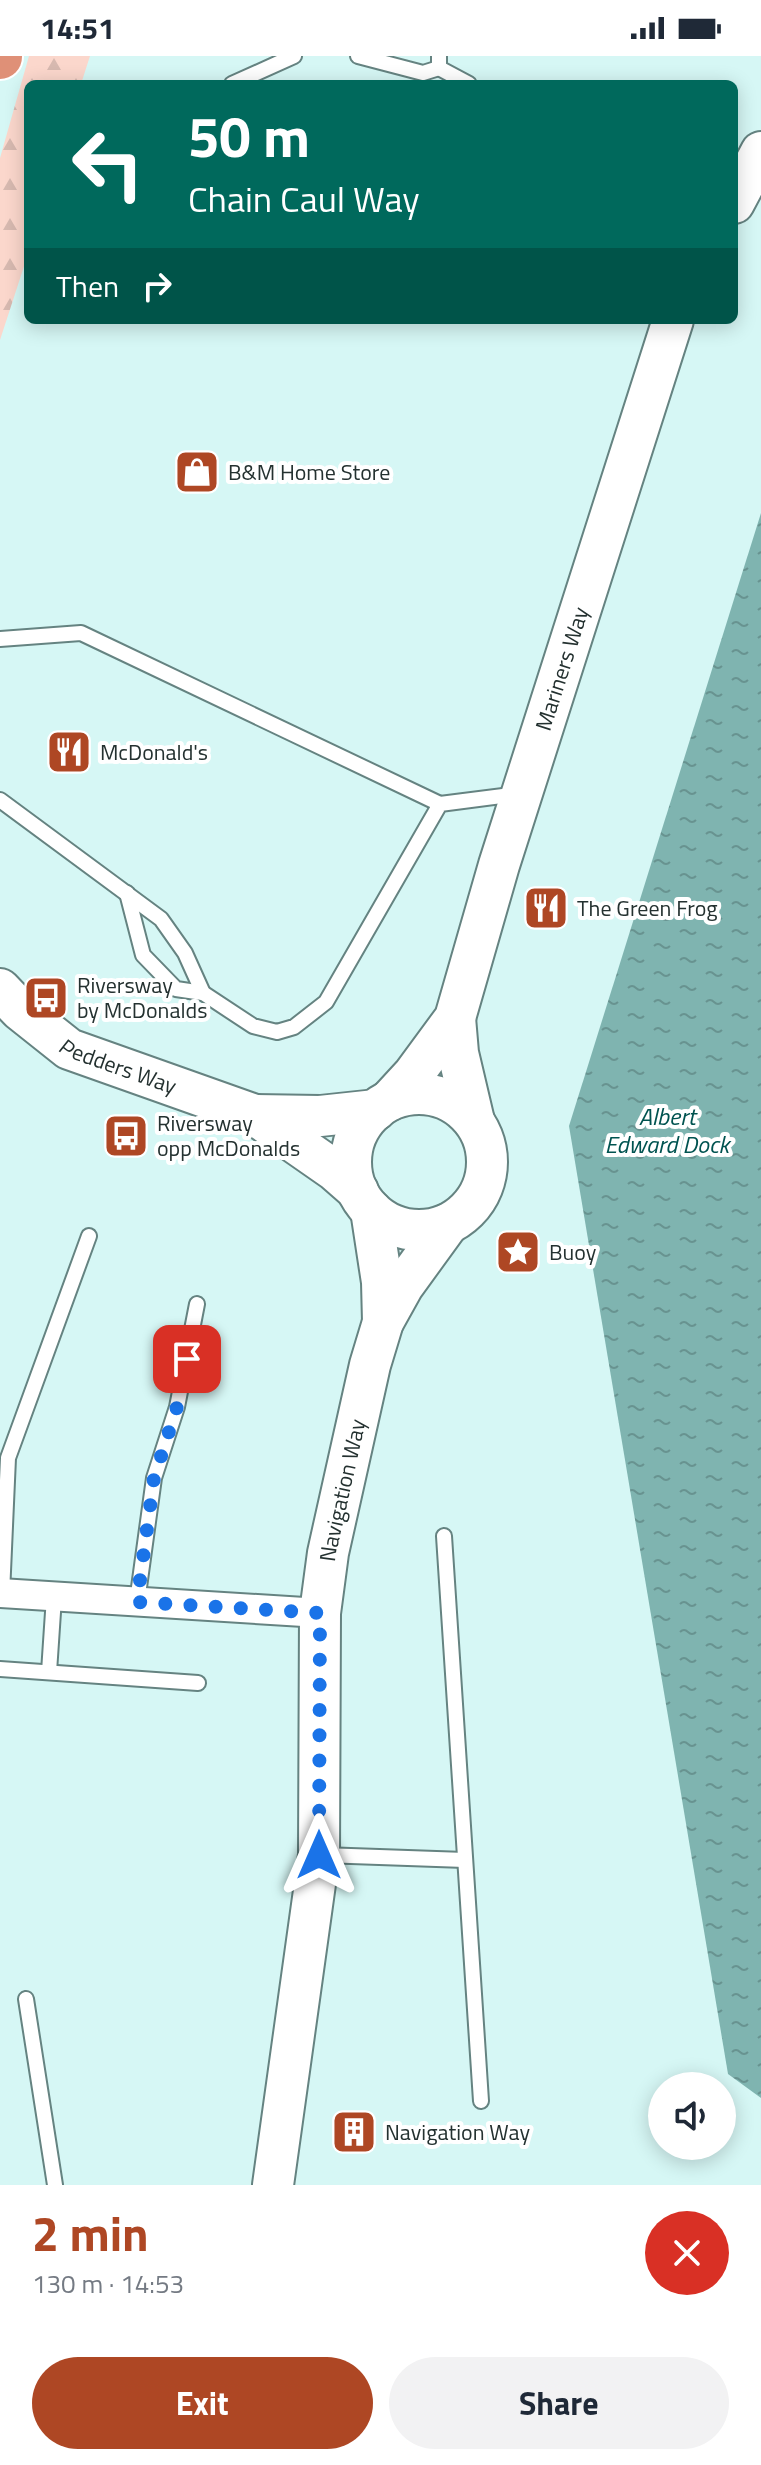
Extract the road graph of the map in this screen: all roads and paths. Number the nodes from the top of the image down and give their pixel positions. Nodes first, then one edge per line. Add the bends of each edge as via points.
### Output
1 (294, 56) edge
2 (358, 56) edge
3 (439, 62) edge
4 (241, 80) edge
5 (464, 80) edge
6 (761, 152) edge
7 (738, 193) edge
8 (672, 324) edge
9 (0, 639) edge
10 (522, 793) junction
11 (0, 800) edge
12 (440, 804) junction
13 (127, 892) junction
14 (203, 993) junction
15 (7, 999) edge
16 (455, 1018) junction
17 (383, 1105) junction
18 (255, 1115) junction
19 (474, 1121) junction
20 (364, 1201) junction
21 (448, 1224) junction
22 (89, 1236) dead end
23 (197, 1304) dead end
24 (383, 1322) junction
25 (444, 1536) dead end
26 (1, 1594) edge
27 (54, 1597) junction
28 (137, 1602) junction
29 (320, 1613) junction
30 (0, 1669) edge
31 (49, 1672) junction
32 (198, 1683) dead end
33 (319, 1855) junction
34 (465, 1860) junction
35 (26, 1999) dead end
36 (481, 2101) dead end
37 (55, 2185) edge
38 (273, 2185) edge

1 - 4 lane
2 - 3 lane via 423,73
3 - 5 lane
6 - 7 street
8 - 10 street, Mariners Way
9 - 12 lane via 81,633
10 - 12 lane
10 - 16 street, Mariners Way
11 - 13 lane
12 - 14 lane via 326,1002 294,1027 277,1032 253,1026
13 - 14 lane via 161,919 185,953
13 - 14 lane via 143,955 176,989
15 - 18 street, Pedders Way via 69,1049
16 - 17 street, Mariners Way
16 - 19 street, Mariners Way
17 - 18 street, Pedders Way via 320,1116
17 - 19 street via 413,1094 437,1096 458,1105
17 - 20 street via 361,1127 353,1148 352,1170
18 - 20 street, Pedders Way via 334,1170
19 - 21 street via 484,1139 485,1179 478,1197
20 - 21 street via 387,1222 407,1229
20 - 24 street, Navigation Way via 382,1282
21 - 24 street, Navigation Way
22 - 26 lane via 8,1458
23 - 28 lane via 177,1407 154,1478
24 - 29 street, Navigation Way via 339,1495
25 - 34 lane
26 - 27 street
27 - 28 street
27 - 31 lane
28 - 29 street
29 - 33 street, Navigation Way
30 - 31 lane
31 - 32 lane
33 - 34 lane
33 - 38 street, Navigation Way
34 - 36 lane
35 - 37 lane

